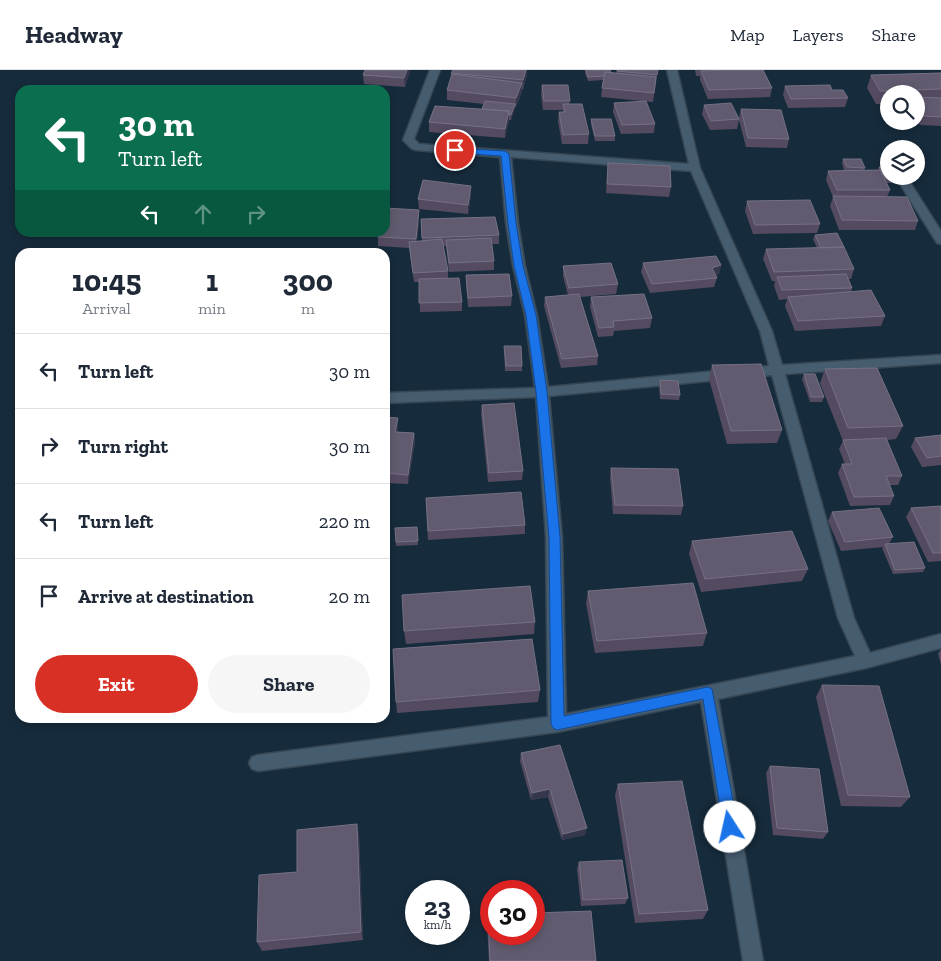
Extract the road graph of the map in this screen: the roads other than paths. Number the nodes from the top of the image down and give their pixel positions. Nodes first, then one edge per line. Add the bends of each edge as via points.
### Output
1 (435, 70) edge
2 (672, 70) edge
3 (505, 154) junction
4 (694, 168) junction
5 (906, 185) edge
6 (941, 240) edge
7 (941, 359) edge
8 (776, 370) junction
9 (542, 392) junction
10 (390, 398) edge
11 (941, 641) edge
12 (866, 661) junction
13 (708, 693) junction
14 (557, 724) junction
15 (258, 763) dead end
16 (753, 961) edge

1 - 3 street via 408,140 411,144 421,148
2 - 4 street
3 - 4 street
3 - 9 street via 512,223 531,315
4 - 8 street via 766,331
5 - 6 street
7 - 8 street
8 - 9 street
8 - 12 street via 846,618
9 - 10 street
9 - 14 street via 554,537
11 - 12 street
12 - 13 street
13 - 14 street
13 - 16 street
14 - 15 street

